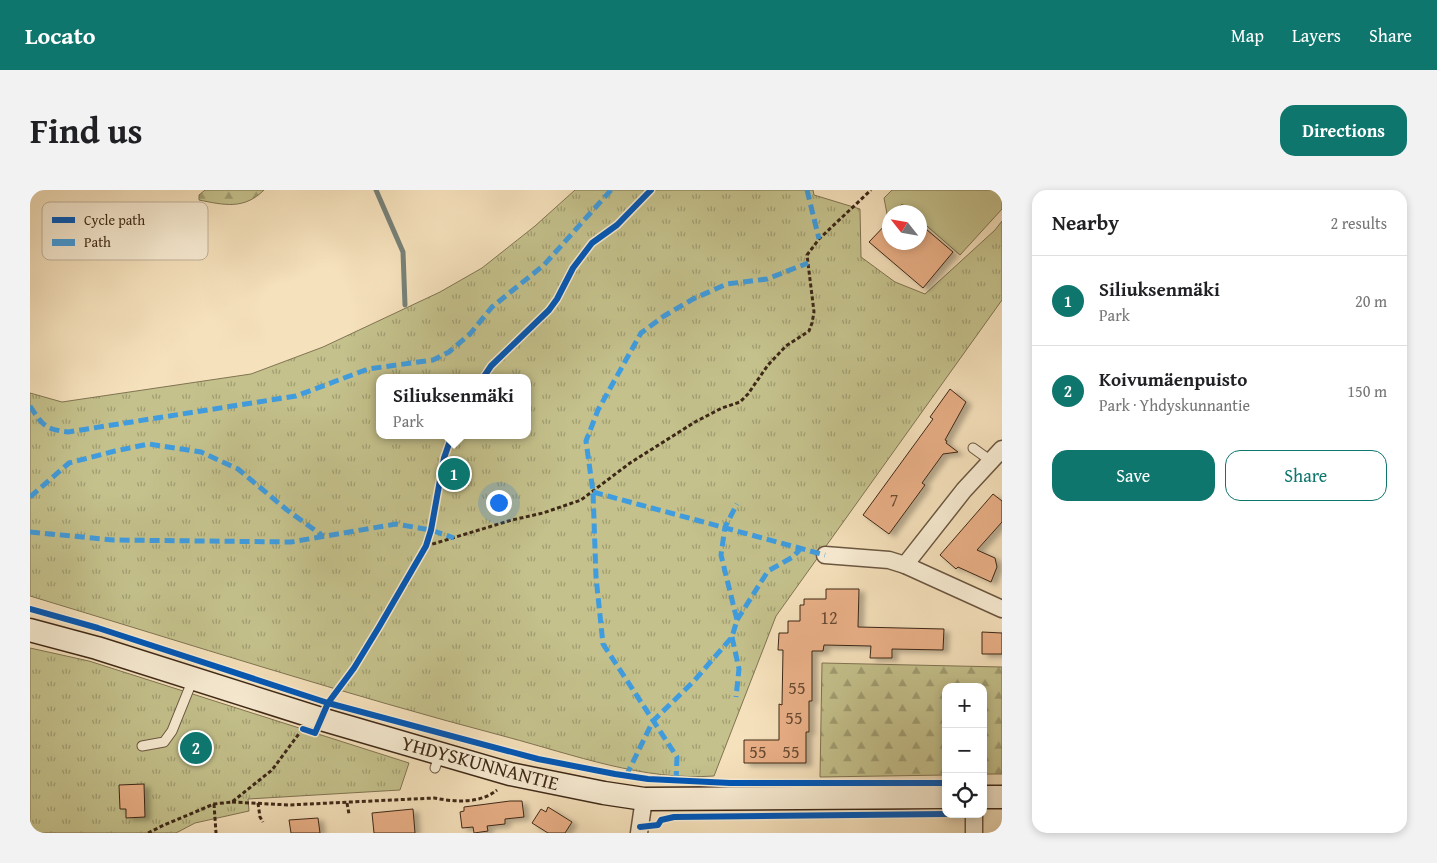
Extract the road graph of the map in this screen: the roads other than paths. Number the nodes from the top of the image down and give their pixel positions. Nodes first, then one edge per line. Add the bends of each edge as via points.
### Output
1 (973, 448) dead end
2 (1002, 449) edge
3 (990, 461) junction
4 (825, 555) dead end
5 (905, 565) junction
6 (1002, 609) edge
7 (30, 630) edge
8 (194, 679) junction
9 (142, 746) dead end
10 (942, 797) edge
11 (987, 797) edge
12 (1002, 797) edge
13 (644, 799) junction
14 (974, 818) edge
15 (640, 833) edge
16 (974, 833) edge

1 - 3 lane
2 - 3 street
3 - 5 street
4 - 5 street via 890,560
5 - 6 street
7 - 8 main road, YHDYSKUNNANTIE
8 - 9 lane via 164,742
8 - 13 main road, YHDYSKUNNANTIE via 321,711 437,761
10 - 13 main road, YHDYSKUNNANTIE
11 - 12 main road
13 - 15 street
14 - 16 street

